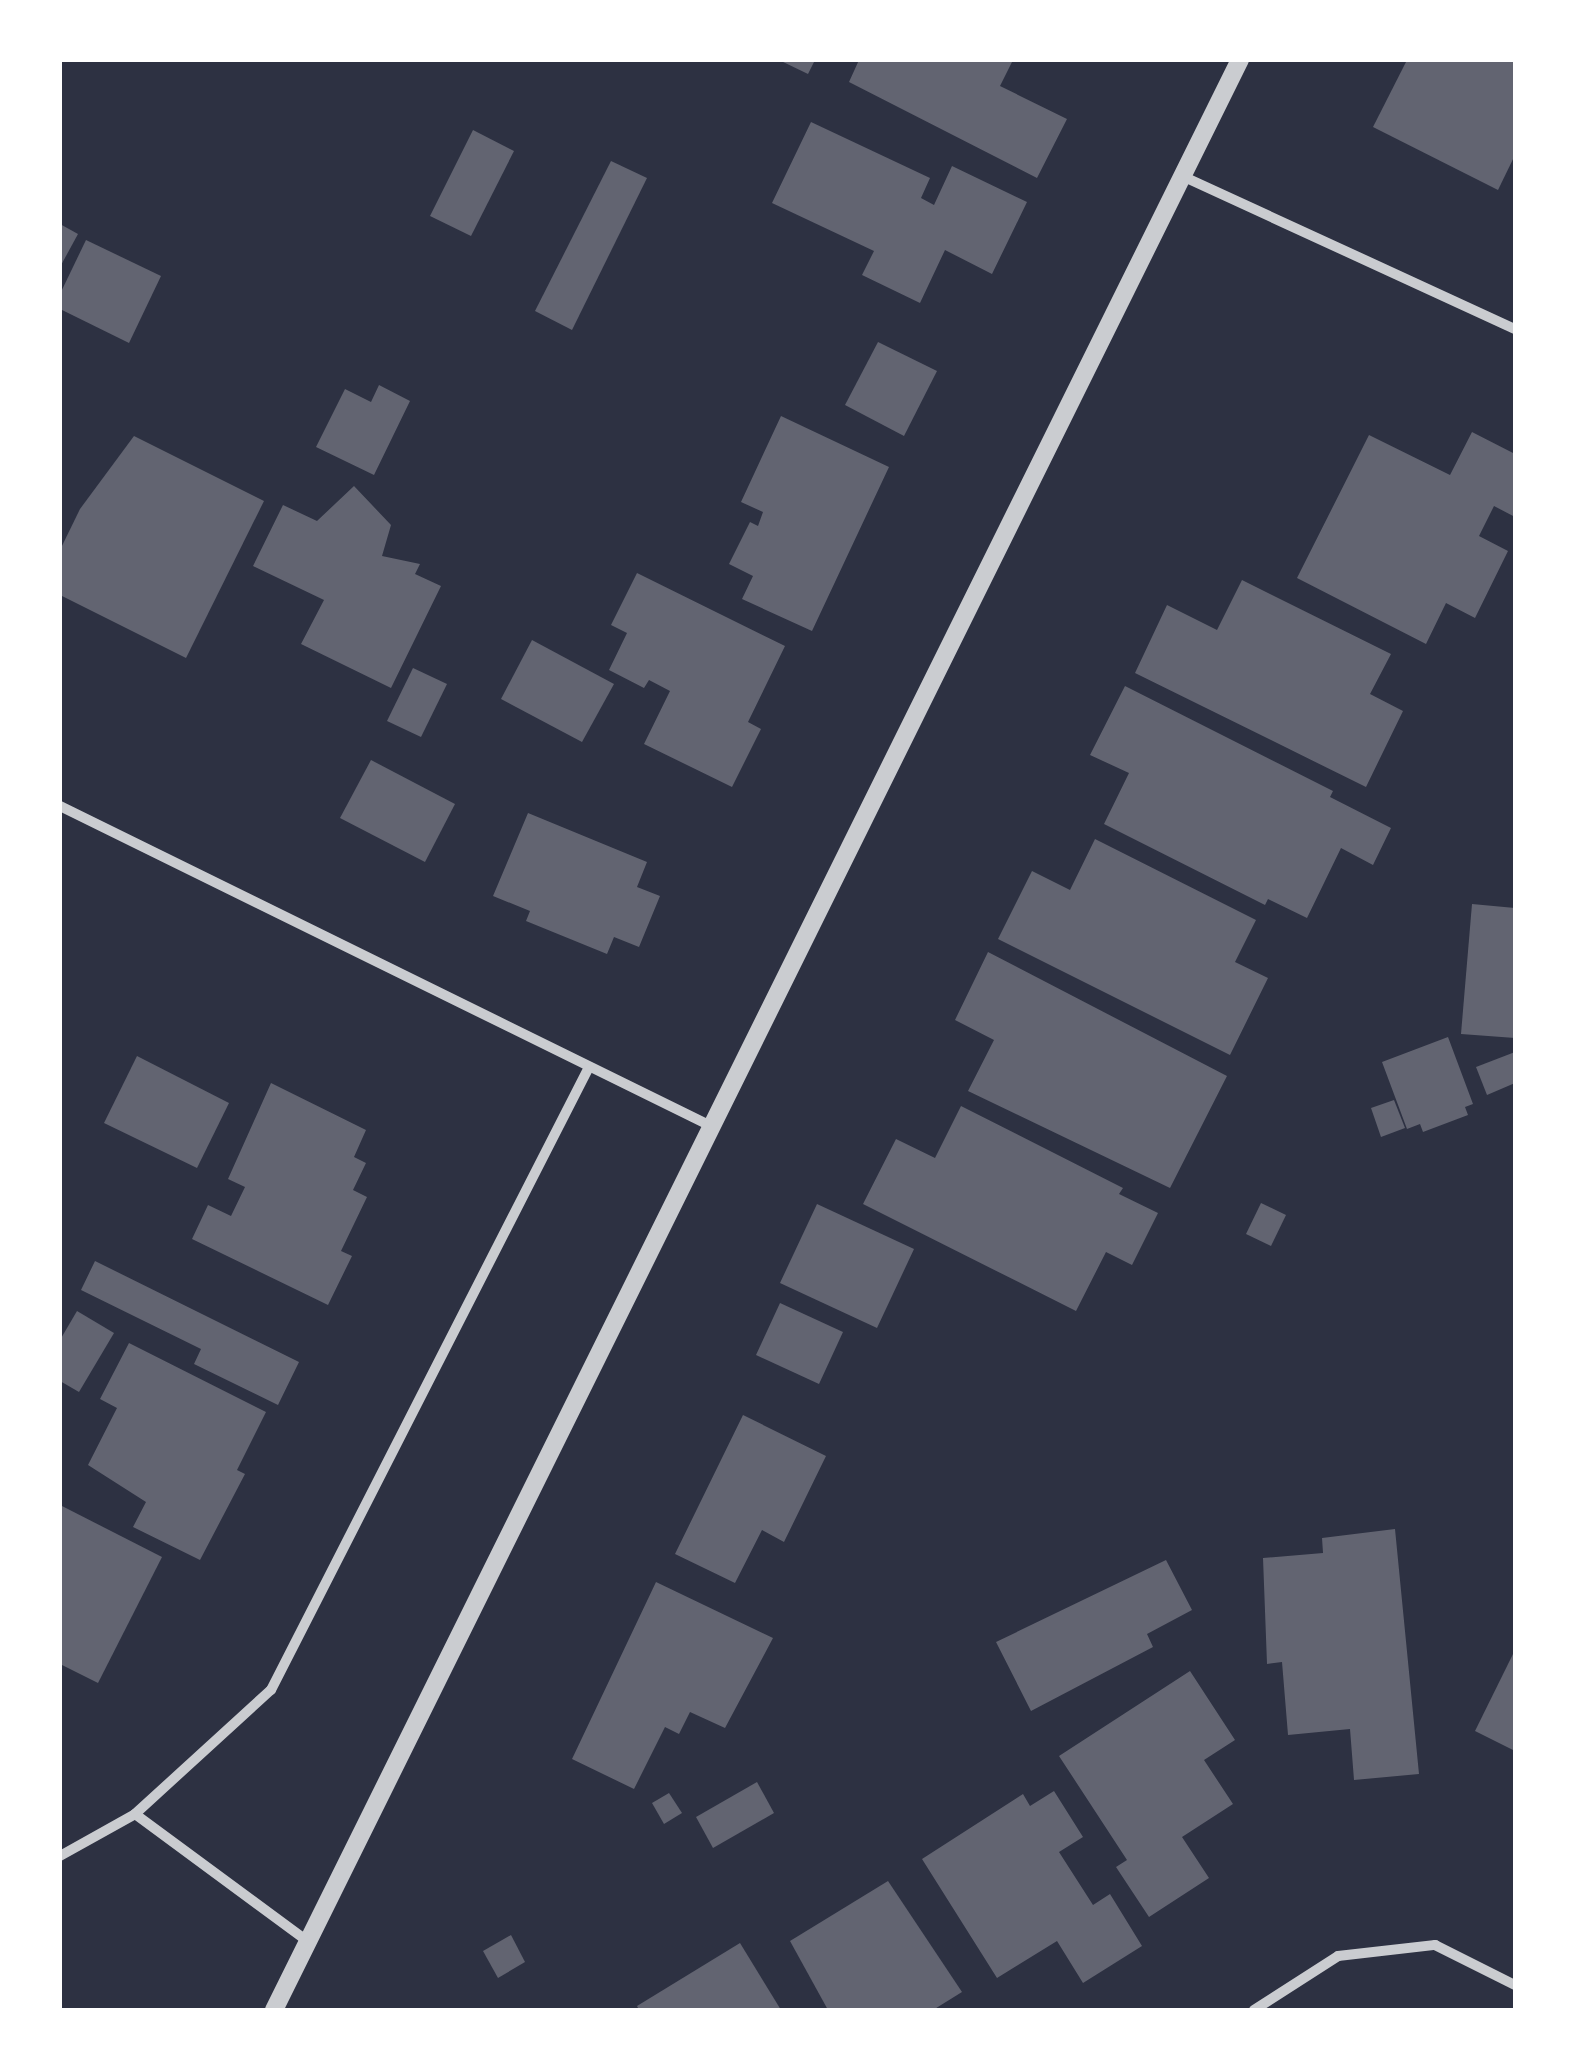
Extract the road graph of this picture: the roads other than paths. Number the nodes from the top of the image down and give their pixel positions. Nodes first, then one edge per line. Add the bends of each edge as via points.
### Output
1 (1240, 60) edge
2 (1180, 175) junction
3 (1515, 329) edge
4 (60, 806) edge
5 (588, 1067) junction
6 (709, 1125) junction
7 (135, 1814) junction
8 (60, 1856) edge
9 (307, 1941) junction
10 (1515, 1985) edge
11 (274, 2010) edge
12 (1254, 2010) edge

1 - 2 street
2 - 3 street
2 - 6 street
4 - 5 street
5 - 6 street
5 - 7 street via 271,1690
6 - 9 street
7 - 8 street
7 - 9 street
9 - 11 street
10 - 12 street via 1435,1945 1338,1956

